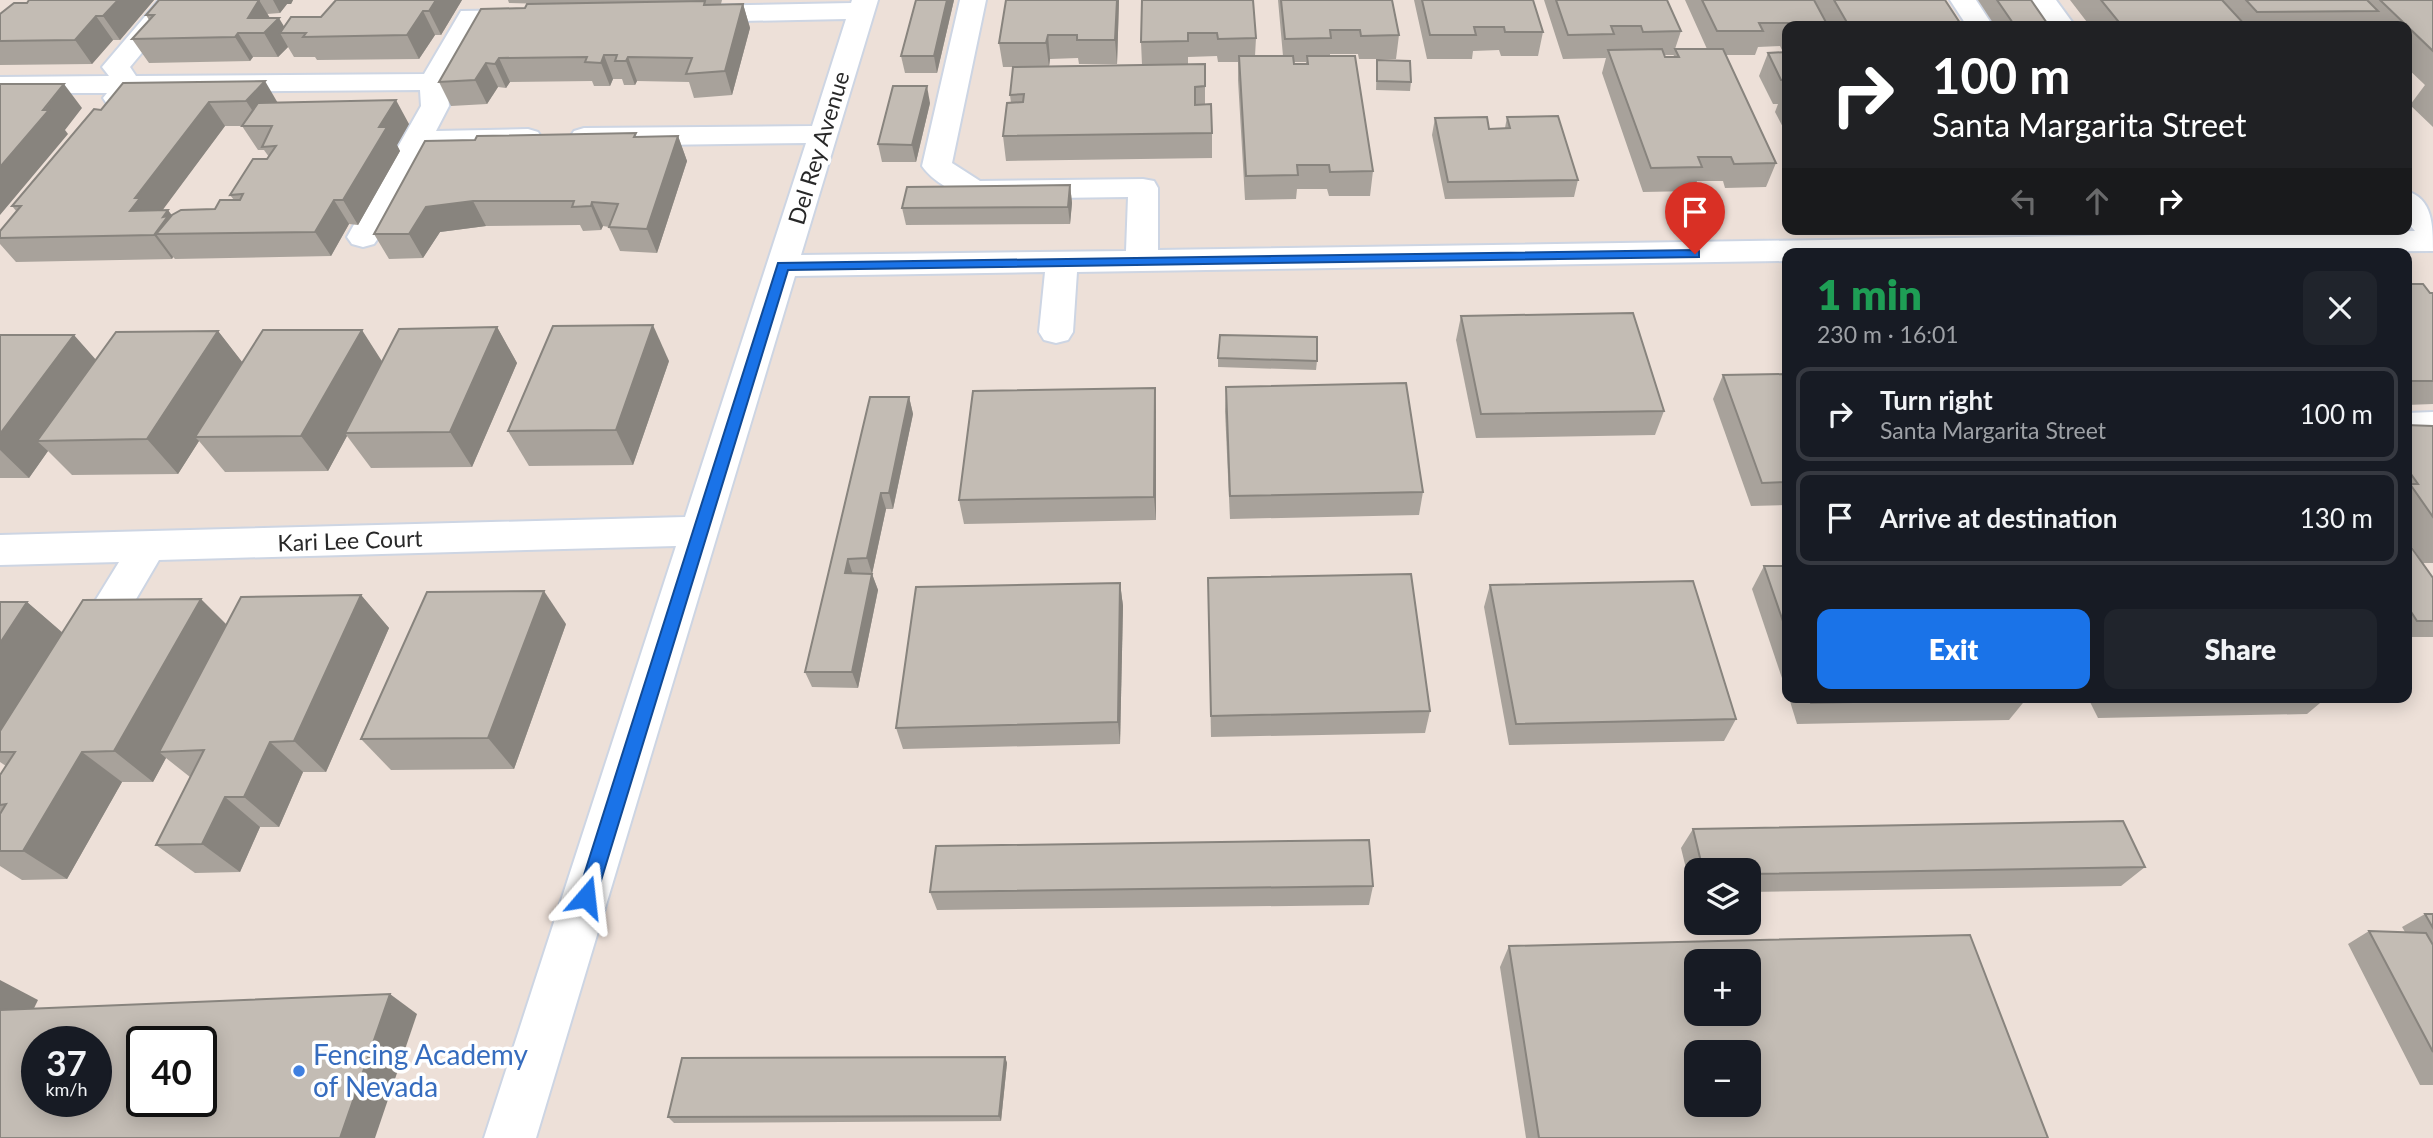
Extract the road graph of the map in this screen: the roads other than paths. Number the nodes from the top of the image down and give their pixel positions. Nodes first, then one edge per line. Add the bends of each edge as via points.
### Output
1 (173, 0) edge
2 (973, 0) edge
3 (1963, 0) edge
4 (2043, 0) edge
5 (863, 6) edge
6 (475, 9) edge
7 (664, 14) edge
8 (554, 16) edge
9 (1977, 21) edge
10 (2058, 21) edge
11 (433, 82) junction
12 (128, 84) junction
13 (0, 85) edge
14 (102, 115) edge
15 (824, 134) junction
16 (416, 140) junction
17 (2412, 208) edge
18 (2433, 234) edge
19 (363, 237) dead end
20 (2084, 239) edge
21 (2433, 241) edge
22 (2006, 248) edge
23 (1782, 254) edge
24 (1142, 262) junction
25 (1062, 263) junction
26 (783, 266) junction
27 (1056, 332) dead end
28 (2433, 425) edge
29 (2412, 426) edge
30 (701, 531) junction
31 (147, 548) junction
32 (0, 550) edge
33 (70, 675) edge
34 (510, 1138) edge

1 - 12 street via 116,67
2 - 24 street via 937,166 974,190 1143,188
3 - 9 street
4 - 10 street
5 - 7 street
5 - 15 street, Del Rey Avenue
6 - 8 street
6 - 11 street
11 - 12 street
11 - 16 street via 435,106
12 - 13 street
12 - 14 street
15 - 16 street
15 - 26 street, Del Rey Avenue
16 - 19 street
17 - 18 street
20 - 21 street
20 - 22 street
23 - 24 street
24 - 25 street
25 - 26 street
25 - 27 street
26 - 30 street, Del Rey Avenue
28 - 29 street
30 - 31 street, Kari Lee Court
30 - 34 street, Del Rey Avenue
31 - 32 street, Kari Lee Court
31 - 33 street

